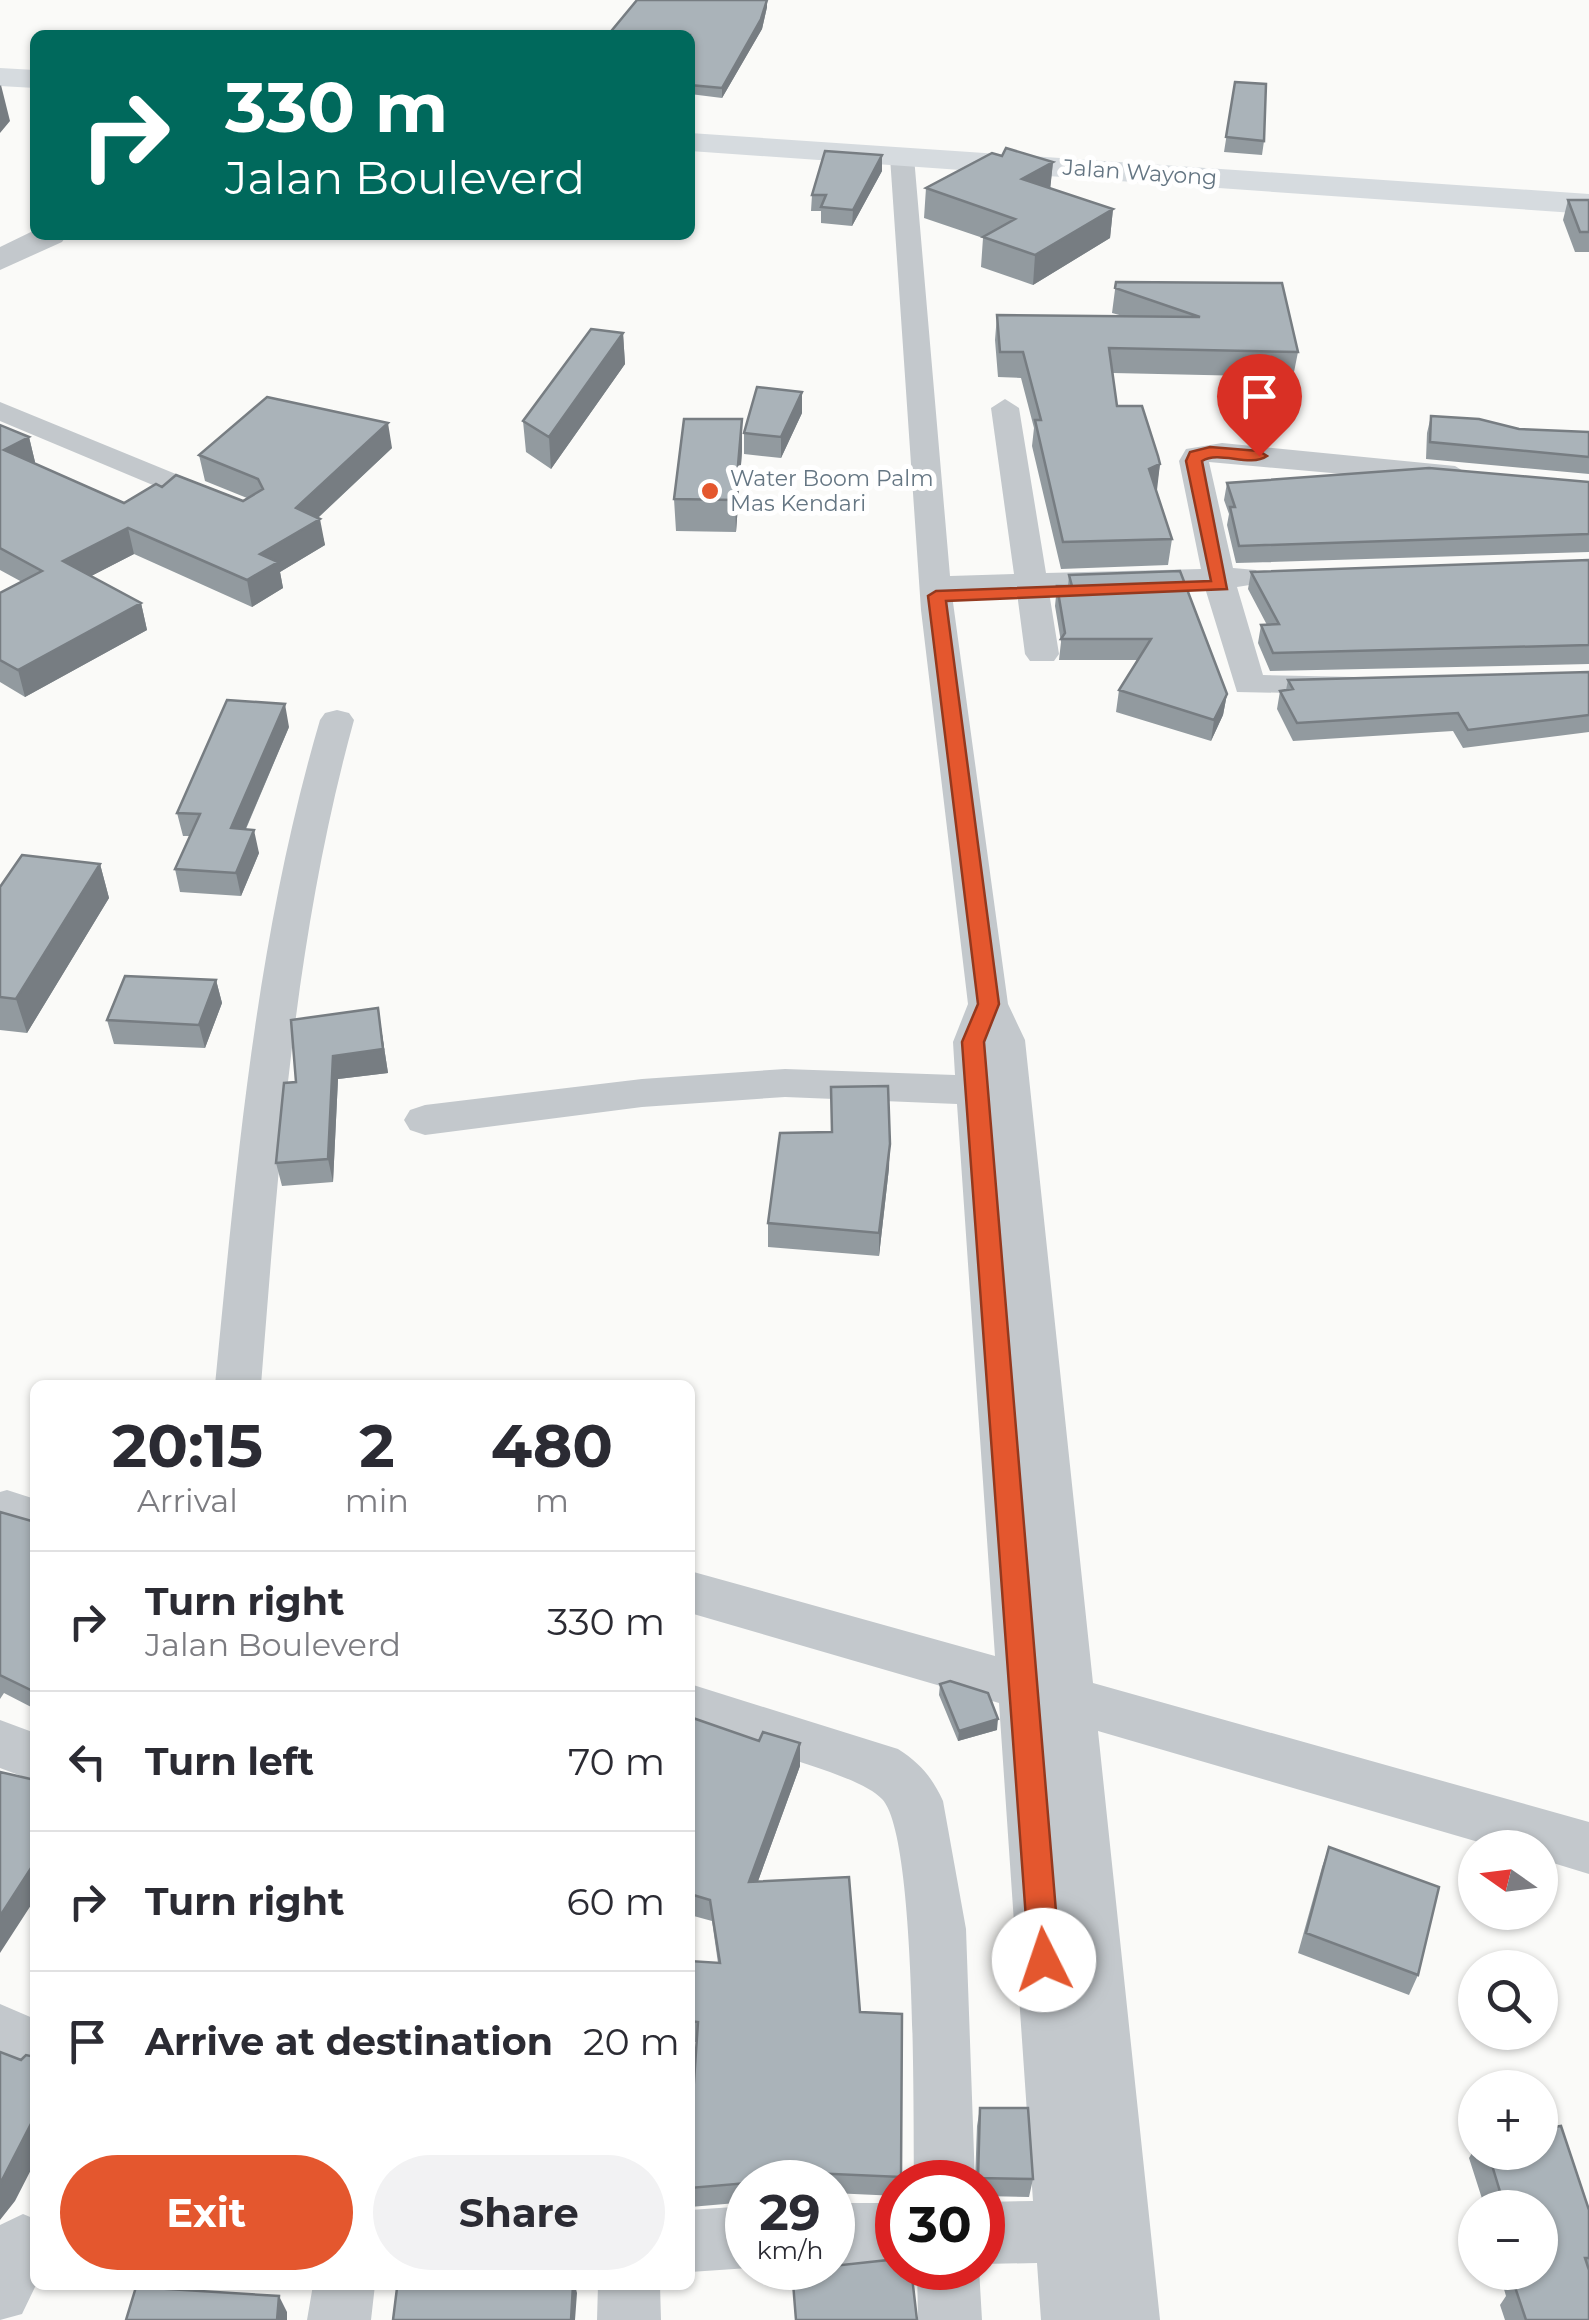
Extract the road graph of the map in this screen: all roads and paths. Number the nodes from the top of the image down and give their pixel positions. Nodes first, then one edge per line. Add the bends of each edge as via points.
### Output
1 (0, 77) edge
2 (30, 79) edge
3 (0, 91) edge
4 (30, 93) edge
5 (695, 129) edge
6 (695, 142) edge
7 (902, 157) junction
8 (1589, 189) edge
9 (1589, 204) edge
10 (40, 240) edge
11 (0, 260) edge
12 (1005, 408) dead end
13 (0, 411) edge
14 (1445, 474) junction
15 (1483, 477) edge
16 (1200, 489) junction
17 (250, 514) edge
18 (1278, 580) edge
19 (1220, 582) junction
20 (1031, 587) junction
21 (936, 591) junction
22 (1042, 654) dead end
23 (1384, 683) edge
24 (337, 720) dead end
25 (988, 1004) junction
26 (976, 1090) junction
27 (425, 1120) dead end
28 (238, 1380) edge
29 (695, 1593) edge
30 (1046, 1695) junction
31 (695, 1709) edge
32 (0, 1744) edge
33 (30, 1755) edge
34 (1589, 1848) edge
35 (0, 2033) edge
36 (30, 2046) edge
37 (944, 2160) edge
38 (1064, 2231) junction
39 (1005, 2232) edge
40 (725, 2239) edge
41 (695, 2241) edge
42 (343, 2290) edge
43 (629, 2290) edge
44 (949, 2290) edge
45 (339, 2320) edge
46 (628, 2320) edge
47 (950, 2320) edge
48 (1073, 2320) edge
49 (1128, 2320) edge

1 - 2 main road
3 - 4 main road
5 - 8 main road, Jalan Wayong
6 - 7 main road, Jalan Wayong
7 - 9 main road, Jalan Wayong
7 - 21 street
10 - 11 street
12 - 20 street
13 - 17 street
14 - 15 street
14 - 16 street
14 - 16 street via 1210,452 1194,461
16 - 19 street
18 - 19 street
19 - 20 street
19 - 23 street via 1248,685
20 - 21 street
20 - 22 street
21 - 25 street
24 - 28 street via 294,882
25 - 26 street via 973,1042
25 - 30 street via 1005,1040
26 - 27 street via 785,1083
26 - 30 street
29 - 30 street
30 - 34 street
30 - 38 street
30 - 49 street
31 - 37 street via 879,1766 916,1802 938,1929
32 - 33 street
35 - 36 street
38 - 39 street
38 - 48 street
40 - 41 street
42 - 45 street
43 - 46 street
44 - 47 street

